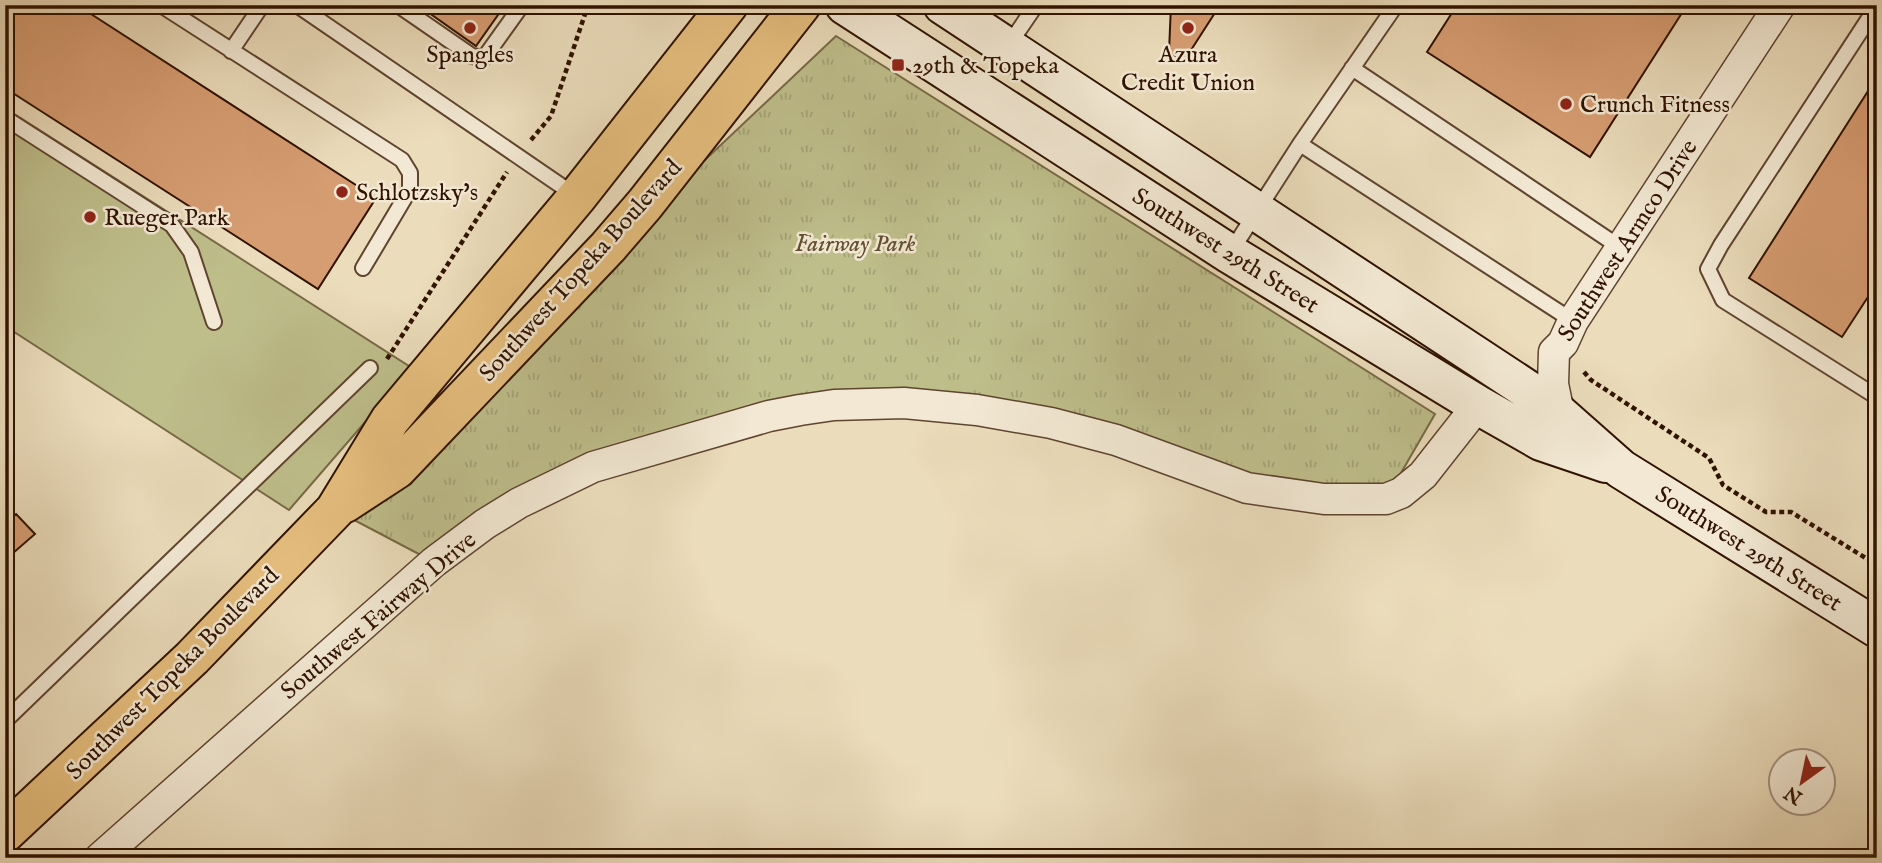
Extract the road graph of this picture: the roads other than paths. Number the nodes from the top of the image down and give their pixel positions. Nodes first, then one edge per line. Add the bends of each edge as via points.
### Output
1 (161, 5) edge
2 (262, 5) edge
3 (296, 5) edge
4 (398, 5) edge
5 (522, 5) edge
6 (728, 5) edge
7 (801, 5) edge
8 (845, 5) edge
9 (943, 5) edge
10 (1036, 5) edge
11 (1395, 5) edge
12 (1780, 5) edge
13 (1877, 6) edge
14 (1008, 47) junction
15 (231, 51) junction
16 (1352, 68) junction
17 (5, 118) edge
18 (1300, 144) junction
19 (577, 197) junction
20 (1257, 212) junction
21 (1621, 248) junction
22 (1230, 254) junction
23 (363, 268) dead end
24 (214, 322) dead end
25 (1568, 332) junction
26 (370, 368) road end
27 (1877, 397) edge
28 (1478, 405) junction
29 (1559, 413) junction
30 (1621, 469) junction
31 (335, 510) junction
32 (1877, 628) edge
33 (5, 721) edge
34 (5, 833) edge
35 (100, 858) edge

1 - 15 lane
2 - 15 lane
3 - 19 lane
4 - 5 lane via 472,56 484,58
6 - 19 main road, Southwest Topeka Boulevard
7 - 31 main road, Southwest Topeka Boulevard via 608,247 397,469
8 - 22 main road, Southwest 29th Street
9 - 14 main road, Southwest 29th Street
10 - 14 lane
11 - 16 lane
12 - 21 street, Southwest Armco Drive
13 - 27 lane via 1708,269 1723,300
14 - 20 main road, Southwest 29th Street
15 - 23 lane via 402,160 410,173 410,189
16 - 18 lane
16 - 21 lane
17 - 24 lane via 172,225 191,252
18 - 20 lane
18 - 25 lane
19 - 31 main road, Southwest Topeka Boulevard via 390,420
20 - 22 lane
20 - 29 main road, Southwest 29th Street
21 - 25 street, Southwest Armco Drive
22 - 28 main road, Southwest 29th Street
25 - 29 street, Southwest Armco Drive via 1554,352 1553,384
26 - 33 lane
28 - 30 main road, Southwest 29th Street via 1541,441
28 - 35 street, Southwest Fairway Drive via 1423,475 1386,499 1324,499 1247,488 1116,440 1051,423 904,403 834,405 769,416 593,467 519,503 434,562
29 - 30 main road, Southwest 29th Street
30 - 32 main road, Southwest 29th Street
31 - 34 main road, Southwest Topeka Boulevard via 192,658

